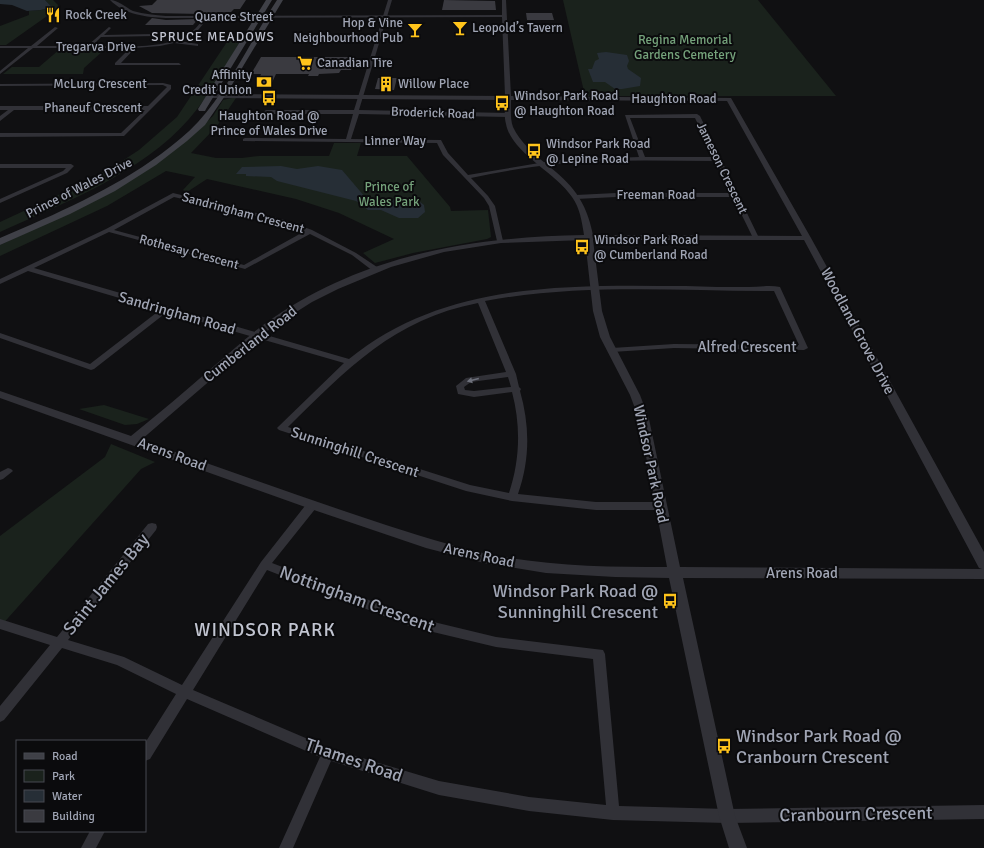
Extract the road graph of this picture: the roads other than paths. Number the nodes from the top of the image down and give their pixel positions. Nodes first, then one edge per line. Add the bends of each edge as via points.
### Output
1 (112, 0) edge
2 (269, 0) edge
3 (280, 0) edge
4 (390, 0) edge
5 (504, 0) edge
6 (504, 16) junction
7 (259, 17) junction
8 (270, 17) junction
9 (386, 17) junction
10 (207, 18) junction
11 (56, 28) dead end
12 (109, 28) dead end
13 (154, 35) dead end
14 (100, 36) junction
15 (174, 42) junction
16 (196, 45) dead end
17 (0, 47) edge
18 (32, 47) junction
19 (88, 47) junction
20 (134, 47) junction
21 (179, 64) dead end
22 (0, 72) edge
23 (0, 85) edge
24 (211, 96) junction
25 (222, 96) junction
26 (362, 96) junction
27 (507, 98) junction
28 (729, 99) joint
29 (0, 108) edge
30 (14, 108) junction
31 (149, 108) junction
32 (266, 112) dead end
33 (357, 112) junction
34 (508, 116) junction
35 (0, 119) edge
36 (0, 135) edge
37 (245, 140) dead end
38 (348, 140) junction
39 (643, 159) junction
40 (719, 159) junction
41 (543, 163) junction
42 (0, 166) edge
43 (467, 177) junction
44 (736, 195) junction
45 (576, 197) junction
46 (0, 202) edge
47 (108, 230) junction
48 (310, 231) junction
49 (0, 234) edge
50 (588, 237) junction
51 (756, 238) junction
52 (807, 238) junction
53 (500, 241) junction
54 (0, 242) edge
55 (28, 269) junction
56 (376, 269) junction
57 (0, 282) edge
58 (594, 288) junction
59 (481, 300) junction
60 (165, 310) junction
61 (0, 335) edge
62 (256, 336) junction
63 (612, 350) junction
64 (349, 362) junction
65 (512, 374) junction
66 (517, 389) junction
67 (0, 394) edge
68 (134, 440) junction
69 (8, 471) dead end
70 (0, 477) edge
71 (512, 496) junction
72 (312, 505) junction
73 (660, 506) junction
74 (152, 527) dead end
75 (984, 564) edge
76 (265, 565) junction
77 (675, 573) junction
78 (984, 574) edge
79 (0, 624) edge
80 (60, 642) junction
81 (184, 692) junction
82 (0, 716) edge
83 (146, 753) edge
84 (328, 754) junction
85 (984, 812) edge
86 (613, 813) junction
87 (727, 816) junction
88 (97, 832) edge
89 (88, 848) edge
90 (286, 848) edge
91 (738, 848) edge

1 - 10 street, Quance Street via 124,9 141,14
2 - 7 main road, Prince of Wales Drive
3 - 8 main road, Prince of Wales Drive
4 - 9 street
5 - 6 street, Windsor Park Road
6 - 9 street, Quance Street
6 - 27 street, Windsor Park Road
7 - 8 street, Quance Street
7 - 10 street, Quance Street
7 - 24 main road, Prince of Wales Drive
8 - 9 street, Quance Street
8 - 25 main road, Prince of Wales Drive
9 - 26 street, Linner Way
10 - 15 street, Tregarva Drive via 190,35
11 - 18 street
12 - 14 street
13 - 14 street
14 - 19 street
15 - 16 street
15 - 20 street, Tregarva Drive
17 - 18 street, Tregarva Drive
18 - 19 street, Tregarva Drive
18 - 22 street
19 - 20 street, Tregarva Drive
20 - 21 street via 117,64
23 - 31 street, McLurg Crescent via 168,86 169,88
24 - 25 street, Haughton Road
24 - 49 main road, Prince of Wales Drive via 185,129 147,158 98,188
25 - 26 street, Haughton Road
25 - 54 main road, Prince of Wales Drive via 201,124 175,147 141,171 107,191
26 - 27 street, Haughton Road
26 - 33 street, Linner Way
27 - 28 street, Haughton Road
27 - 34 street, Windsor Park Road
28 - 52 street, Woodland Grove Drive
29 - 30 street, Phaneuf Crescent
30 - 31 street, Phaneuf Crescent
30 - 35 street
31 - 36 street, Phaneuf Crescent via 122,135
32 - 33 street, Broderick Road
33 - 34 street, Broderick Road
33 - 38 street, Linner Way
34 - 41 street, Windsor Park Road via 514,137
37 - 38 street
38 - 43 street, Linner Way via 439,141 445,154
39 - 40 street
39 - 40 street, Jameson Crescent via 628,116 697,116
39 - 41 street
40 - 44 street, Jameson Crescent
41 - 43 street
41 - 45 street, Windsor Park Road
42 - 46 street via 71,166 65,172
43 - 53 street, Linner Way via 492,206
44 - 45 street, Freeman Road via 616,194
44 - 51 street, Jameson Crescent
45 - 50 street, Windsor Park Road via 583,212
47 - 48 street, Sandringham Crescent via 173,195 283,221
47 - 48 street, Rothesay Crescent via 244,267
47 - 55 street, Sandringham Crescent
48 - 56 street, Sandringham Crescent via 354,254
50 - 51 street, Cumberland Road
50 - 53 street, Cumberland Road
50 - 58 street, Windsor Park Road
51 - 52 street, Cumberland Road
52 - 75 street, Woodland Grove Drive
53 - 56 street, Cumberland Road via 437,252
55 - 57 street, Sandringham Crescent
55 - 60 street, Sandringham Road
56 - 62 street, Cumberland Road via 303,303
58 - 59 street, Sunninghill Crescent via 537,290
58 - 63 street, Windsor Park Road via 600,324
58 - 63 street, Alfred Crescent via 777,289 804,348 674,346
59 - 64 street, Sunninghill Crescent via 452,307 398,330
59 - 65 street
60 - 61 street via 91,367
60 - 62 street, Sandringham Road
62 - 64 street, Sandringham Road
62 - 68 street, Cumberland Road
63 - 73 street, Windsor Park Road via 638,400 644,418
64 - 71 street, Sunninghill Crescent via 282,428 469,488
65 - 66 street
65 -> 66 street via 469,380 460,386 461,392 474,394
66 - 71 street via 522,411 524,441 522,463
67 - 68 street, Arens Road
68 - 72 street, Arens Road
69 - 70 street
71 - 73 street, Sunninghill Crescent via 596,506
72 - 76 street
72 - 77 street, Arens Road via 426,543 484,558 546,568
73 - 77 street, Windsor Park Road
74 - 80 street, Saint James Bay
76 - 81 street
76 - 86 street, Nottingham Crescent via 412,622 496,642 599,654
77 - 78 street, Arens Road
77 - 87 street, Windsor Park Road
79 - 80 street, Thames Road
80 - 81 street, Thames Road via 120,661
80 - 82 street, Saint James Bay
81 - 83 street
81 - 84 street, Thames Road
84 - 86 street, Thames Road via 439,788 529,804
84 - 90 street
85 - 87 street, Cranbourn Crescent
86 - 87 street, Thames Road
87 - 91 street, Windsor Park Road
88 - 89 street

